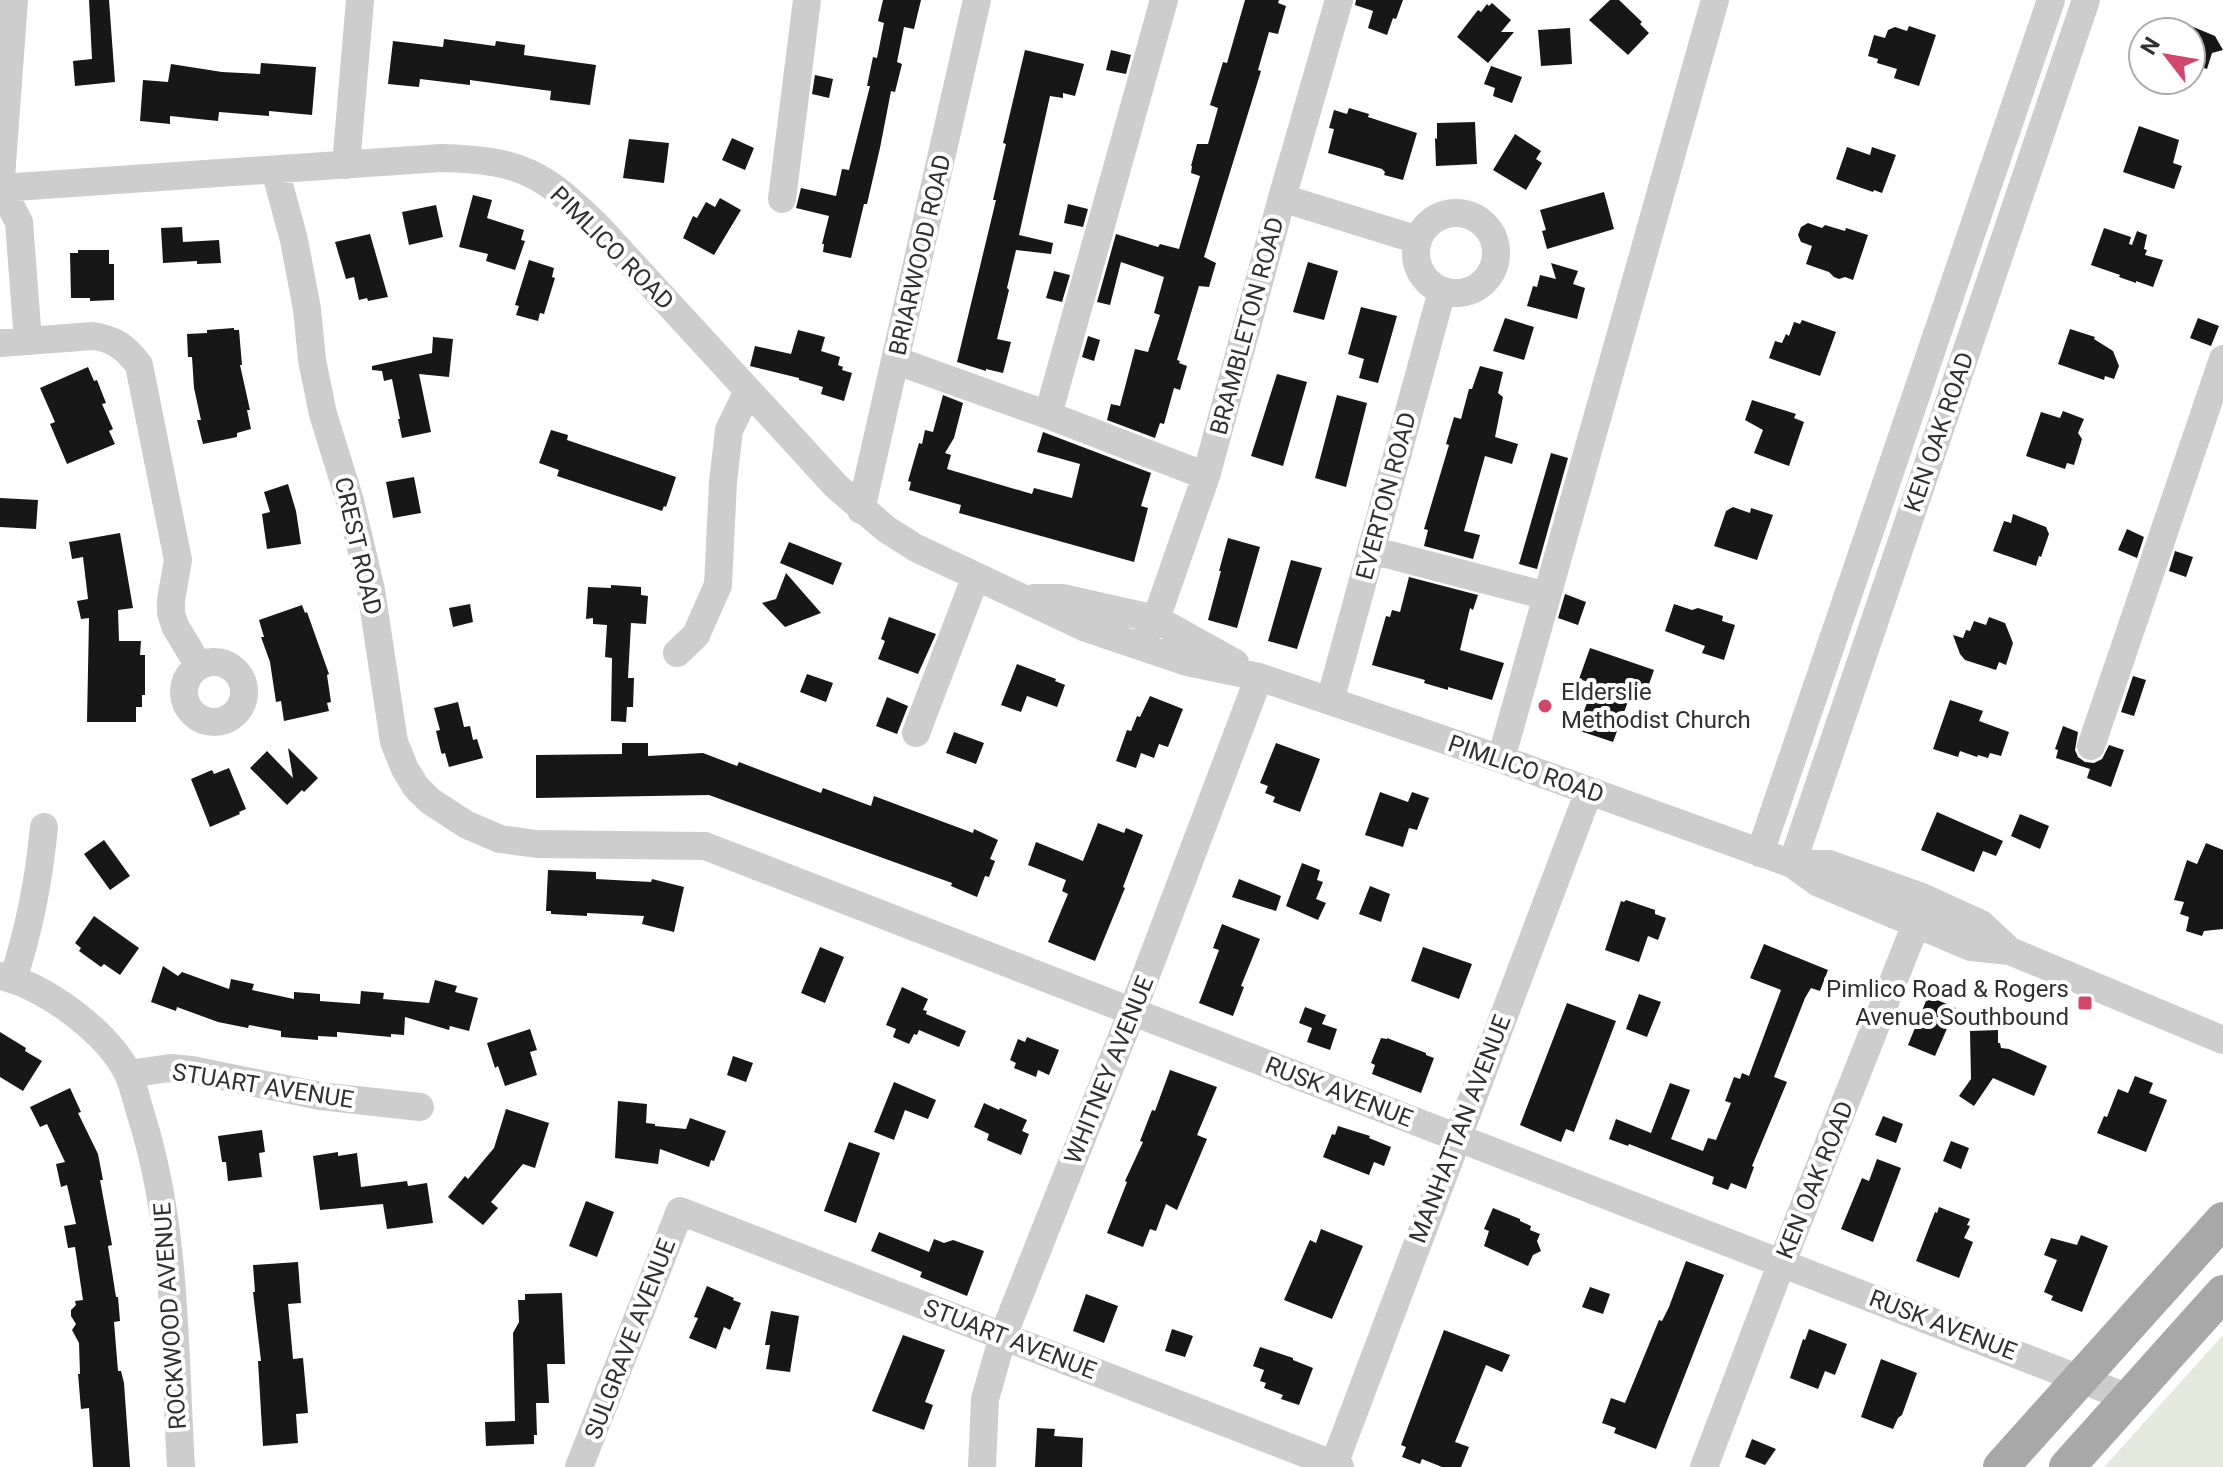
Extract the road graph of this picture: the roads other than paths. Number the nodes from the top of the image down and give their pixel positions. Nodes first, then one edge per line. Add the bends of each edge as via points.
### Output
1 (14, 0) edge
2 (360, 0) edge
3 (807, 0) edge
4 (977, 0) edge
5 (1164, 0) edge
6 (1339, 0) edge
7 (1715, 0) edge
8 (2051, 0) edge
9 (2086, 0) edge
10 (346, 165) junction
11 (275, 170) junction
12 (0, 189) edge
13 (1282, 198) junction
14 (782, 199) dead end
15 (1418, 240) junction
16 (1442, 291) junction
17 (14, 342) edge
18 (2223, 359) edge
19 (897, 361) junction
20 (748, 391) junction
21 (1048, 415) junction
22 (1206, 476) junction
23 (861, 510) junction
24 (1371, 550) junction
25 (976, 576) junction
26 (1547, 596) junction
27 (1026, 598) junction
28 (1156, 619) junction
29 (1138, 645) junction
30 (677, 653) dead end
31 (199, 666) dead end
32 (1259, 677) junction
33 (1330, 701) junction
34 (916, 733) dead end
35 (2091, 746) dead end
36 (1501, 759) junction
37 (1589, 791) junction
38 (44, 827) dead end
39 (537, 844) joint
40 (1760, 853) junction
41 (1792, 864) junction
42 (1910, 893) junction
43 (1916, 924) junction
44 (2010, 951) junction
45 (7, 977) edge
46 (1132, 1012) junction
47 (2223, 1040) edge
48 (128, 1074) junction
49 (420, 1107) dead end
50 (1457, 1138) junction
51 (680, 1211) joint
52 (2223, 1220) edge
53 (1782, 1262) junction
54 (2223, 1293) edge
55 (1003, 1336) junction
56 (2080, 1379) junction
57 (2129, 1398) junction
58 (1335, 1466) edge
59 (181, 1467) edge
60 (579, 1467) edge
61 (982, 1467) edge
62 (1704, 1467) edge
63 (2001, 1467) edge
64 (2067, 1467) edge

1 - 12 street
2 - 10 street
3 - 14 street
4 - 19 street, BRIARWOOD ROAD
5 - 21 street
6 - 13 street, BRAMBLETON ROAD
7 - 26 street
8 - 40 street, KEN OAK ROAD
9 - 41 street, KEN OAK ROAD
10 - 11 street, PIMLICO ROAD
10 - 20 street, PIMLICO ROAD via 471,159 518,167 541,178 600,229
11 - 12 street, PIMLICO ROAD
11 - 39 street, CREST ROAD via 294,240 323,414 371,590 394,742 405,769 430,801 500,839
12 - 17 street via 19,222
13 - 15 street
13 - 22 street, BRAMBLETON ROAD
15 - 16 street via 1418,267
15 - 16 street via 1433,221 1454,213 1479,221 1490,234 1495,254 1481,284 1467,292
16 - 24 street, EVERTON ROAD
17 - 31 street via 107,338 139,365 178,560 171,613
18 - 35 street
19 - 21 street
19 - 23 street, BRIARWOOD ROAD
20 - 23 street, PIMLICO ROAD
20 - 30 street via 729,430 718,585 696,635
21 - 22 street
22 - 28 street, BRAMBLETON ROAD
23 - 25 street, PIMLICO ROAD via 916,548
24 - 26 street
24 - 33 street, EVERTON ROAD
25 - 27 street, PIMLICO ROAD
25 - 34 street
26 - 36 street
27 - 28 street, PIMLICO ROAD via 1062,598
27 - 29 street, PIMLICO ROAD via 1073,623
28 - 29 street, BRAMBLETON ROAD
28 - 32 street, PIMLICO ROAD
29 - 32 street, PIMLICO ROAD
32 - 33 street, PIMLICO ROAD
32 - 46 street, WHITNEY AVENUE
33 - 36 street, PIMLICO ROAD
36 - 37 street, PIMLICO ROAD
37 - 40 street, PIMLICO ROAD
37 - 50 street, MANHATTAN AVENUE
38 - 45 street via 33,911
39 - 46 street, RUSK AVENUE via 705,846
40 - 41 street, PIMLICO ROAD
41 - 42 street, PIMLICO ROAD via 1829,864
41 - 43 street, PIMLICO ROAD via 1817,882
42 - 43 street
42 - 44 street, PIMLICO ROAD via 1981,924
43 - 44 street, PIMLICO ROAD via 1971,947
43 - 53 street, KEN OAK ROAD
44 - 47 street, PIMLICO ROAD
45 - 48 street via 64,1007 111,1048
46 - 50 street, RUSK AVENUE
46 - 55 street, WHITNEY AVENUE
48 - 49 street, STUART AVENUE via 192,1070 320,1096
48 - 59 street, ROCKWOOD AVENUE via 161,1191
50 - 53 street, RUSK AVENUE
50 - 58 street, MANHATTAN AVENUE
51 - 55 street, STUART AVENUE
51 - 60 street, SULGRAVE AVENUE
52 - 56 main road
53 - 56 street, RUSK AVENUE
53 - 62 street, KEN OAK ROAD
54 - 57 main road
55 - 58 street, STUART AVENUE
55 - 61 street, WHITNEY AVENUE via 985,1399
56 - 57 street, RUSK AVENUE
56 - 63 main road
57 - 64 main road

